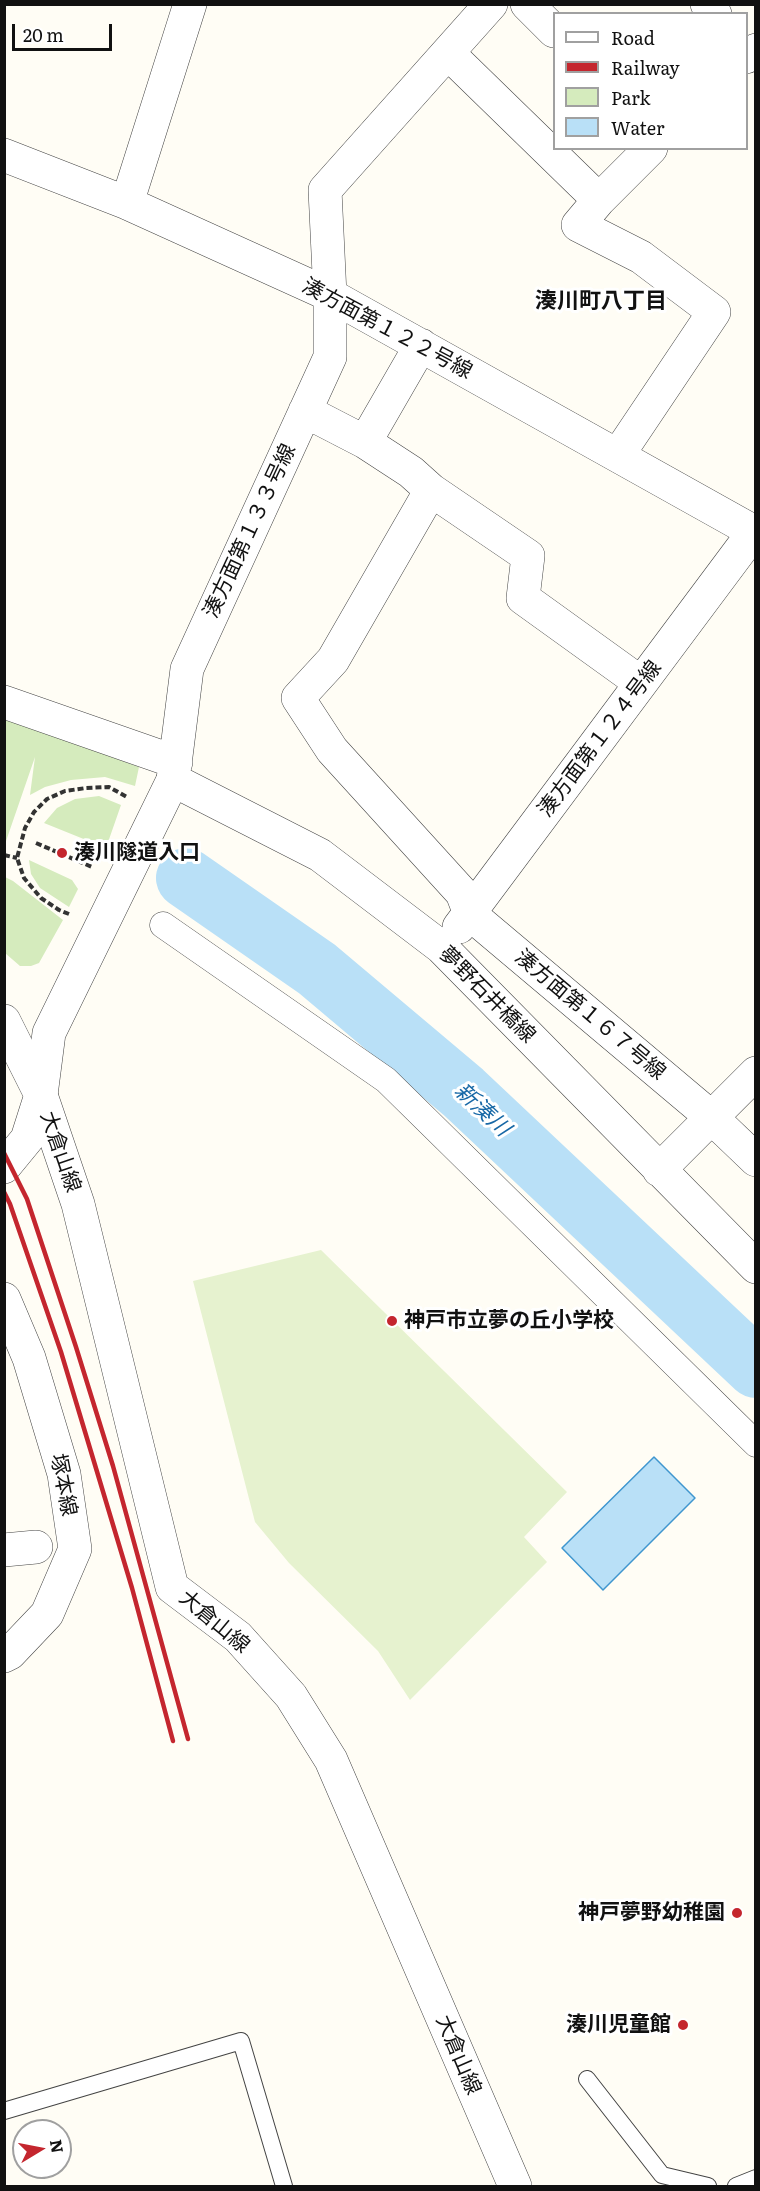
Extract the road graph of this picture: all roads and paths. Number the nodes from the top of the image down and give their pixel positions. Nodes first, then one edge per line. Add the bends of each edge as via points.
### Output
1 (491, 4) edge
2 (527, 4) edge
3 (182, 7) edge
4 (553, 29) edge
5 (448, 53) junction
6 (649, 150) edge
7 (4, 155) edge
8 (599, 200) junction
9 (127, 203) junction
10 (330, 295) junction
11 (421, 345) junction
12 (305, 411) junction
13 (365, 442) junction
14 (618, 455) junction
15 (431, 490) junction
16 (755, 531) edge
17 (641, 683) junction
18 (4, 702) edge
19 (175, 771) junction
20 (130, 799) dead end
21 (36, 843) dead end
22 (4, 855) edge
23 (17, 858) junction
24 (80, 861) dead end
25 (470, 914) junction
26 (76, 917) dead end
27 (163, 926) dead end
28 (441, 947) junction
29 (4, 1021) edge
30 (756, 1073) edge
31 (41, 1095) junction
32 (710, 1116) junction
33 (756, 1160) edge
34 (4, 1167) edge
35 (659, 1170) junction
36 (756, 1267) edge
37 (4, 1299) edge
38 (756, 1444) edge
39 (36, 1547) dead end
40 (4, 1550) edge
41 (4, 1656) edge
42 (587, 2079) dead end
43 (4, 2111) edge
44 (756, 2178) edge
45 (284, 2187) edge
46 (515, 2187) edge
47 (708, 2187) edge
48 (736, 2187) edge

1 - 5 street, 湊方面第１３３号線
2 - 4 street
3 - 9 street
5 - 8 street
5 - 10 street, 湊方面第１３３号線 via 325,190
6 - 8 street
7 - 9 street, 湊方面第１２２号線
8 - 14 street via 578,225 641,257 714,312
9 - 10 street, 湊方面第１２２号線
10 - 11 street, 湊方面第１２２号線
10 - 12 street, 湊方面第１３３号線 via 330,357
11 - 13 street
11 - 14 street, 湊方面第１２２号線
12 - 13 street
12 - 19 street, 湊方面第１３３号線 via 187,669
13 - 15 street via 411,471
14 - 16 street, 湊方面第１２２号線
15 - 17 street via 528,556 523,598
15 - 25 street via 333,660 298,698 332,750 462,893
16 - 17 street, 湊方面第１２４号線
17 - 25 street, 湊方面第１２４号線
18 - 19 street
19 - 28 street, 夢野石井橋線 via 320,855
19 - 31 street, 湊方面第１３３号線 via 49,1033
20 - 23 path via 109,787 65,791 47,799 25,828
21 - 24 path
22 - 23 path
23 - 26 path via 24,878 41,898
25 - 28 street, 湊方面第１２４号線
25 - 32 street, 湊方面第１６７号線
27 - 38 street via 386,1080
28 - 35 street, 夢野石井橋線
29 - 31 street, 大倉山線
30 - 32 street
31 - 34 street via 27,1139
31 - 46 street, 大倉山線 via 78,1204 172,1587 238,1637 291,1696 331,1760
32 - 33 street, 湊方面第１６７号線
32 - 35 street
35 - 36 street, 夢野石井橋線
37 - 41 street, 塚本線 via 29,1358 64,1474 75,1549 47,1614
39 - 40 street
42 - 47 lane via 662,2175
43 - 45 lane via 241,2042
44 - 48 lane

